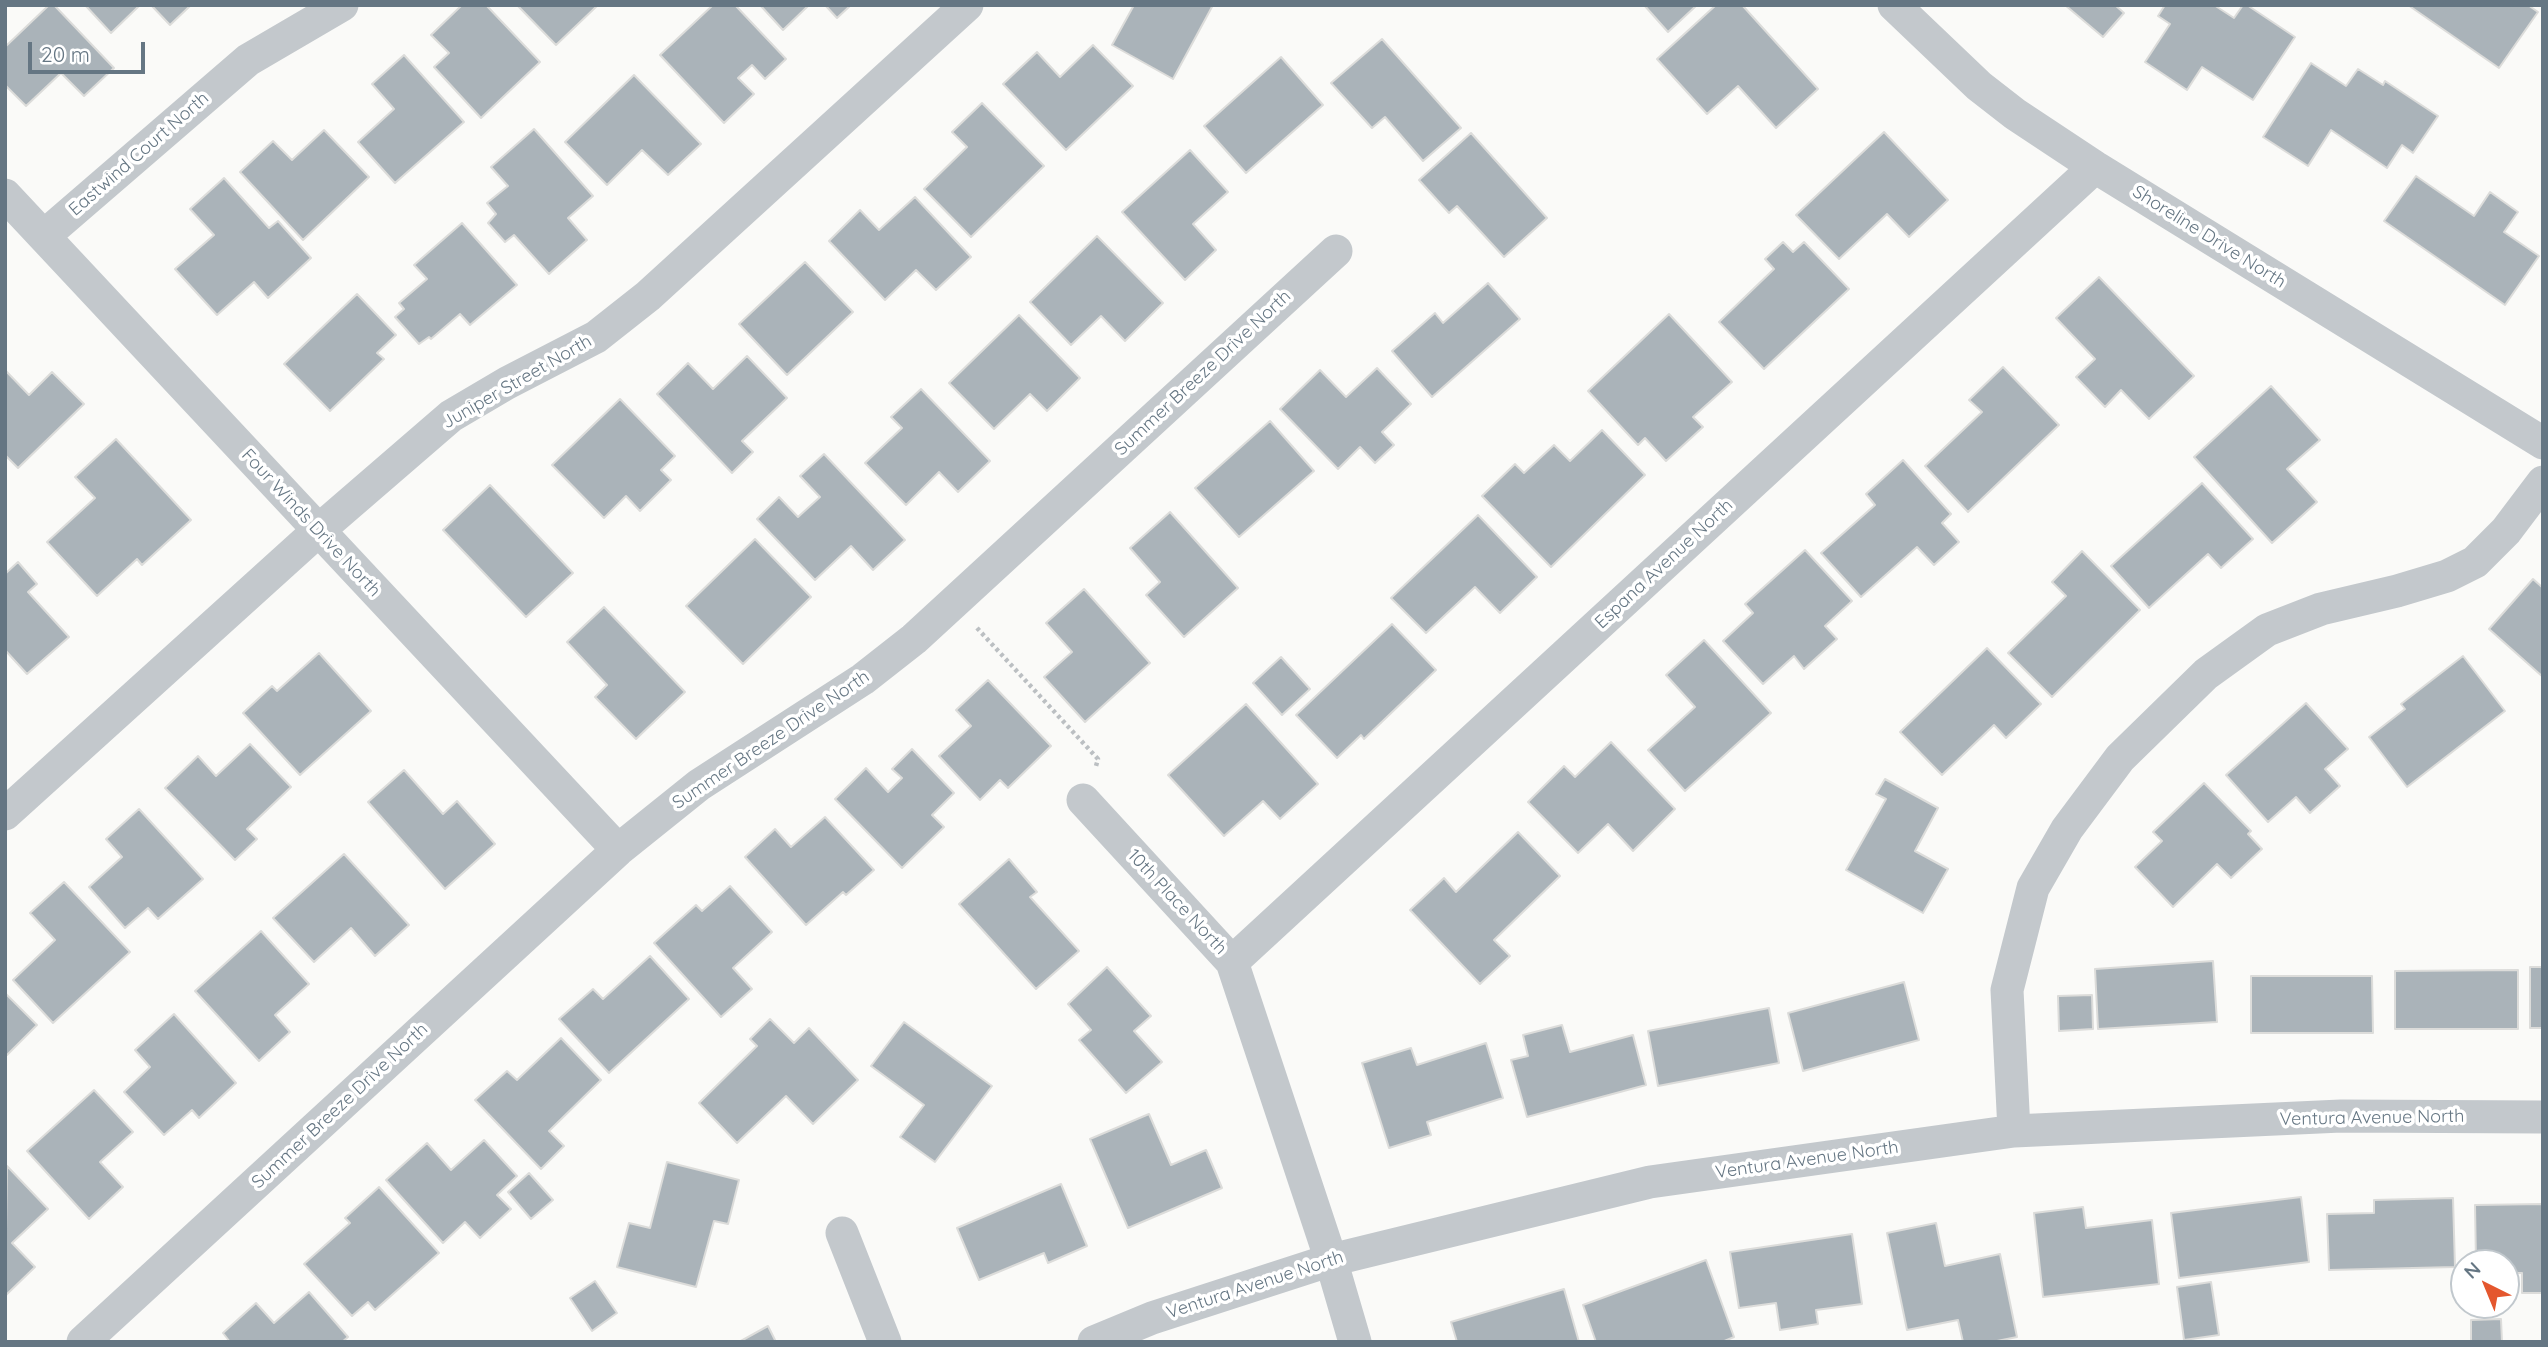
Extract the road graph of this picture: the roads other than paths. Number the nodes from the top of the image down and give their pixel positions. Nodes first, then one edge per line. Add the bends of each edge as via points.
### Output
1 (342, 5) edge
2 (967, 5) edge
3 (1894, 5) edge
4 (2095, 167) junction
5 (5, 195) edge
6 (44, 236) junction
7 (1336, 251) dead end
8 (2543, 443) edge
9 (2543, 482) edge
10 (319, 530) junction
11 (1083, 800) road end
12 (5, 814) edge
13 (618, 850) junction
14 (1232, 962) junction
15 (2543, 1117) edge
16 (2014, 1131) junction
17 (842, 1233) dead end
18 (1331, 1260) junction
19 (83, 1342) edge
20 (885, 1342) edge
21 (1094, 1342) edge
22 (1355, 1342) edge

1 - 6 street, Eastwind Court North via 248,60
2 - 10 street, Juniper Street North via 648,296 596,337 451,416
3 - 4 street, Shoreline Drive North via 1979,86
4 - 8 street, Shoreline Drive North
4 - 14 street, Espana Avenue North
5 - 6 street, Four Winds Drive North
6 - 10 street, Four Winds Drive North
7 - 13 street, Summer Breeze Drive North via 914,639 863,679 699,785
9 - 16 street via 2475,562 2447,576 2322,609 2267,630 2206,674 2120,758 2067,829 2033,888 2007,990
10 - 12 street, Juniper Street North
10 - 13 street, Four Winds Drive North
11 - 14 street, 10th Place North
13 - 19 street, Summer Breeze Drive North
14 - 18 street, 10th Place North
15 - 16 street, Ventura Avenue North via 2341,1116
16 - 18 street, Ventura Avenue North via 1650,1182
17 - 20 street
18 - 21 street, Ventura Avenue North via 1152,1318
18 - 22 street, 10th Place North

